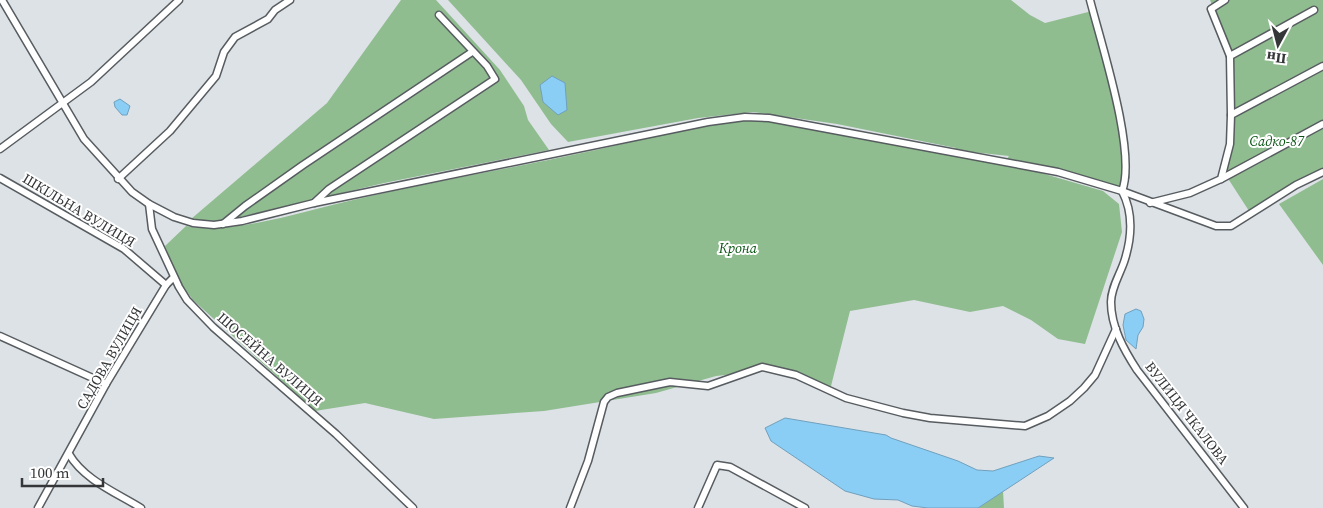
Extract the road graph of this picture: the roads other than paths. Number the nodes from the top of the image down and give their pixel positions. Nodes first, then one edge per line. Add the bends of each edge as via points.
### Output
1 (2, 0) edge
2 (179, 0) edge
3 (290, 0) edge
4 (1090, 0) edge
5 (1225, 0) edge
6 (1314, 10) dead end
7 (439, 15) dead end
8 (472, 52) junction
9 (1230, 56) junction
10 (1323, 66) edge
11 (62, 104) junction
12 (1231, 115) junction
13 (1323, 124) edge
14 (0, 149) edge
15 (1323, 172) edge
16 (0, 178) edge
17 (118, 179) junction
18 (1221, 179) junction
19 (1122, 191) junction
20 (314, 203) junction
21 (1150, 203) junction
22 (149, 204) junction
23 (223, 224) junction
24 (174, 276) junction
25 (166, 285) junction
26 (1116, 329) junction
27 (0, 336) edge
28 (106, 384) junction
29 (69, 454) junction
30 (38, 508) edge
31 (141, 508) edge
32 (413, 508) edge
33 (570, 508) edge
34 (698, 508) edge
35 (805, 508) edge
36 (1244, 508) edge

1 - 11 street
2 - 11 street via 91,82
3 - 17 street via 268,19 235,37 224,52 216,76 170,131
4 - 19 street via 1118,112 1126,164
5 - 9 street via 1211,9
6 - 9 street
7 - 8 street
8 - 20 street via 495,79 329,189
8 - 23 street via 296,170
9 - 12 street
10 - 12 street
11 - 14 street
11 - 17 street via 84,139
12 - 18 street via 1230,144
13 - 18 street
15 - 21 street via 1231,226 1216,226
16 - 25 street, ШКІЛЬНА ВУЛИЦЯ via 124,249
17 - 22 street
18 - 21 street via 1190,193
19 - 20 street via 1058,172 1001,160 769,118 745,117
19 - 21 street
19 - 26 street, ВУЛИЦЯ ЧКАЛОВА via 1130,214 1130,237 1111,302
20 - 23 street
22 - 23 street via 174,217
22 - 24 street, ШОСЕЙНА ВУЛИЦЯ via 152,229
24 - 25 street, САДОВА ВУЛИЦЯ
24 - 32 street, ШОСЕЙНА ВУЛИЦЯ via 187,300 213,327 336,434
25 - 28 street, САДОВА ВУЛИЦЯ
26 - 33 street via 1095,375 1084,388 1056,411 1025,426 930,418 846,398 796,375 762,367 708,386 670,382 608,397
26 - 36 street, ВУЛИЦЯ ЧКАЛОВА via 1137,370
27 - 28 street
28 - 29 street, САДОВА ВУЛИЦЯ
29 - 30 street, САДОВА ВУЛИЦЯ
29 - 31 street via 88,475
34 - 35 street via 717,464 730,467

